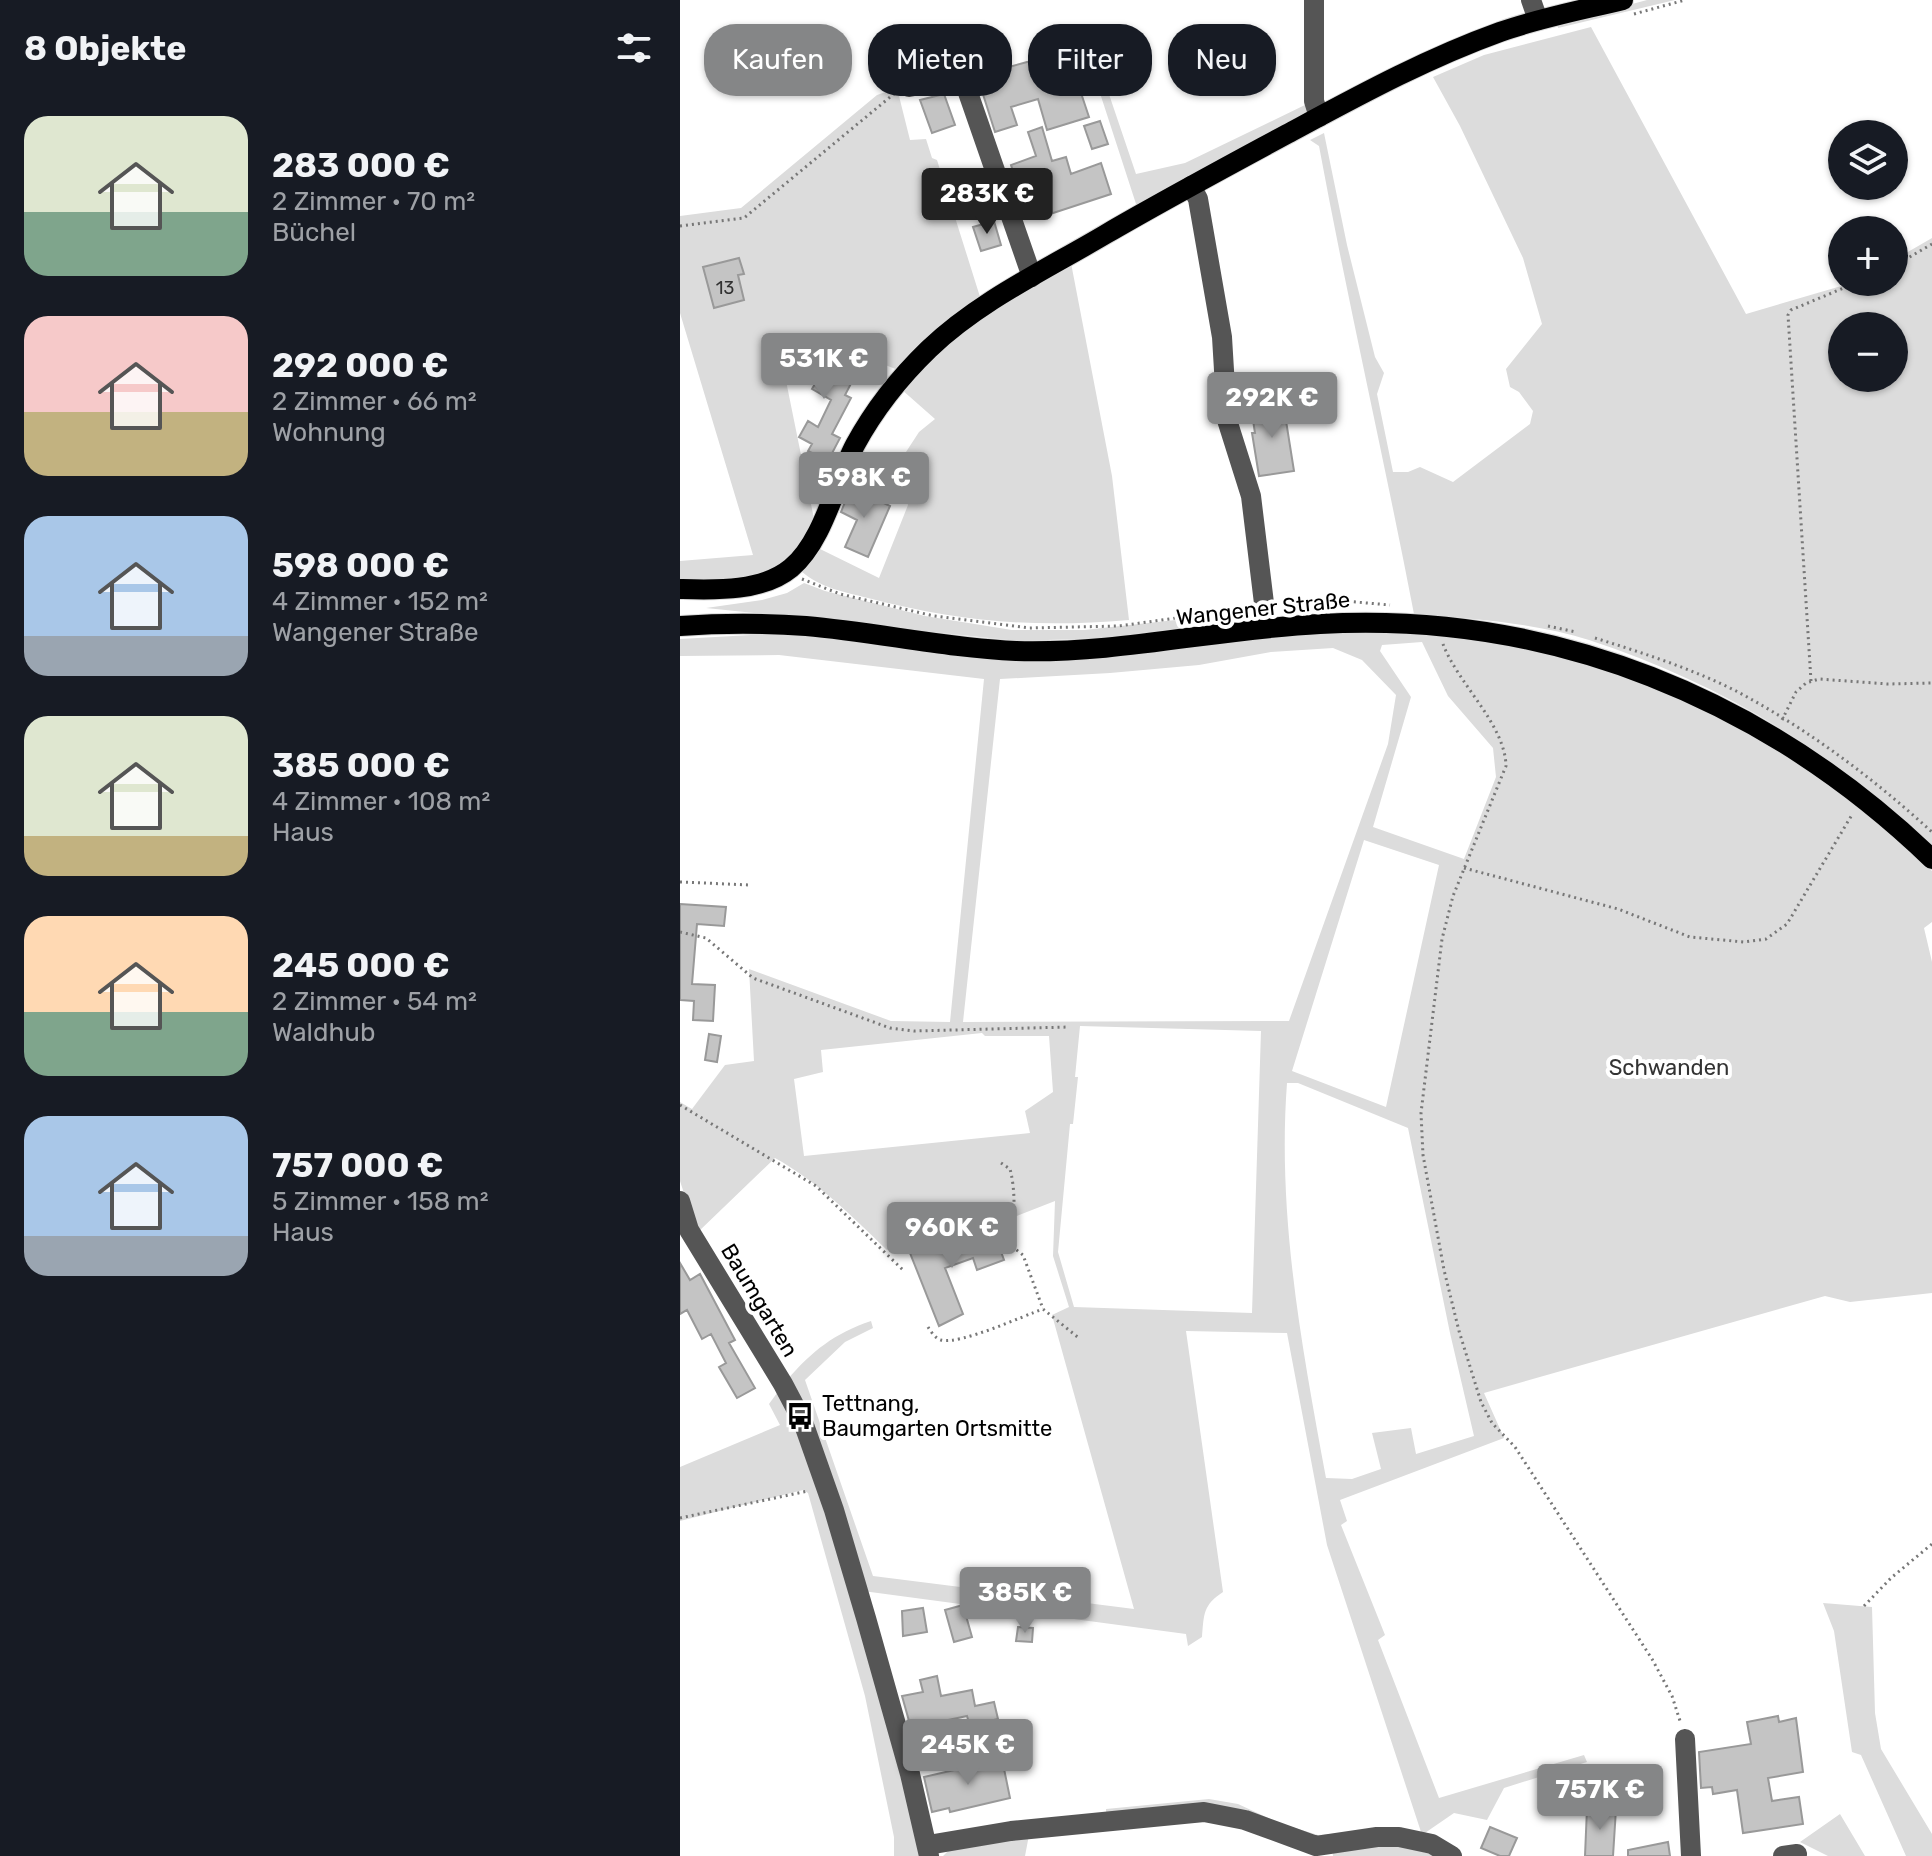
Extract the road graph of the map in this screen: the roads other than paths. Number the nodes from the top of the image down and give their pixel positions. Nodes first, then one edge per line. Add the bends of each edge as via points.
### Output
1 (1314, 0) edge
2 (1531, 0) edge
3 (1628, 7) edge
4 (1538, 20) junction
5 (969, 96) edge
6 (1319, 117) junction
7 (1191, 186) junction
8 (1032, 277) junction
9 (680, 589) edge
10 (680, 626) edge
11 (1267, 628) junction
12 (1932, 859) edge
13 (680, 1201) edge
14 (1685, 1739) road end
15 (929, 1850) edge
16 (1452, 1856) edge
17 (1691, 1856) edge

1 - 6 street via 1314,101
2 - 4 street
3 - 4 main road
4 - 6 main road via 1431,59
5 - 8 street
6 - 7 main road
7 - 8 main road
7 - 11 street via 1198,199 1222,337 1227,420 1251,496
8 - 9 main road via 943,337 896,386 855,446 810,544 790,569 754,584
10 - 11 main road, Wangener Straße via 807,626 1016,651 1120,647
11 - 12 main road, Wangener Straße via 1359,622 1436,626 1552,645 1641,672 1686,690 1821,766
13 - 15 street, Baumgarten via 689,1230 803,1422 866,1618
14 - 17 street
15 - 16 street via 1011,1831 1204,1812 1245,1820 1316,1846 1399,1837 1432,1844

